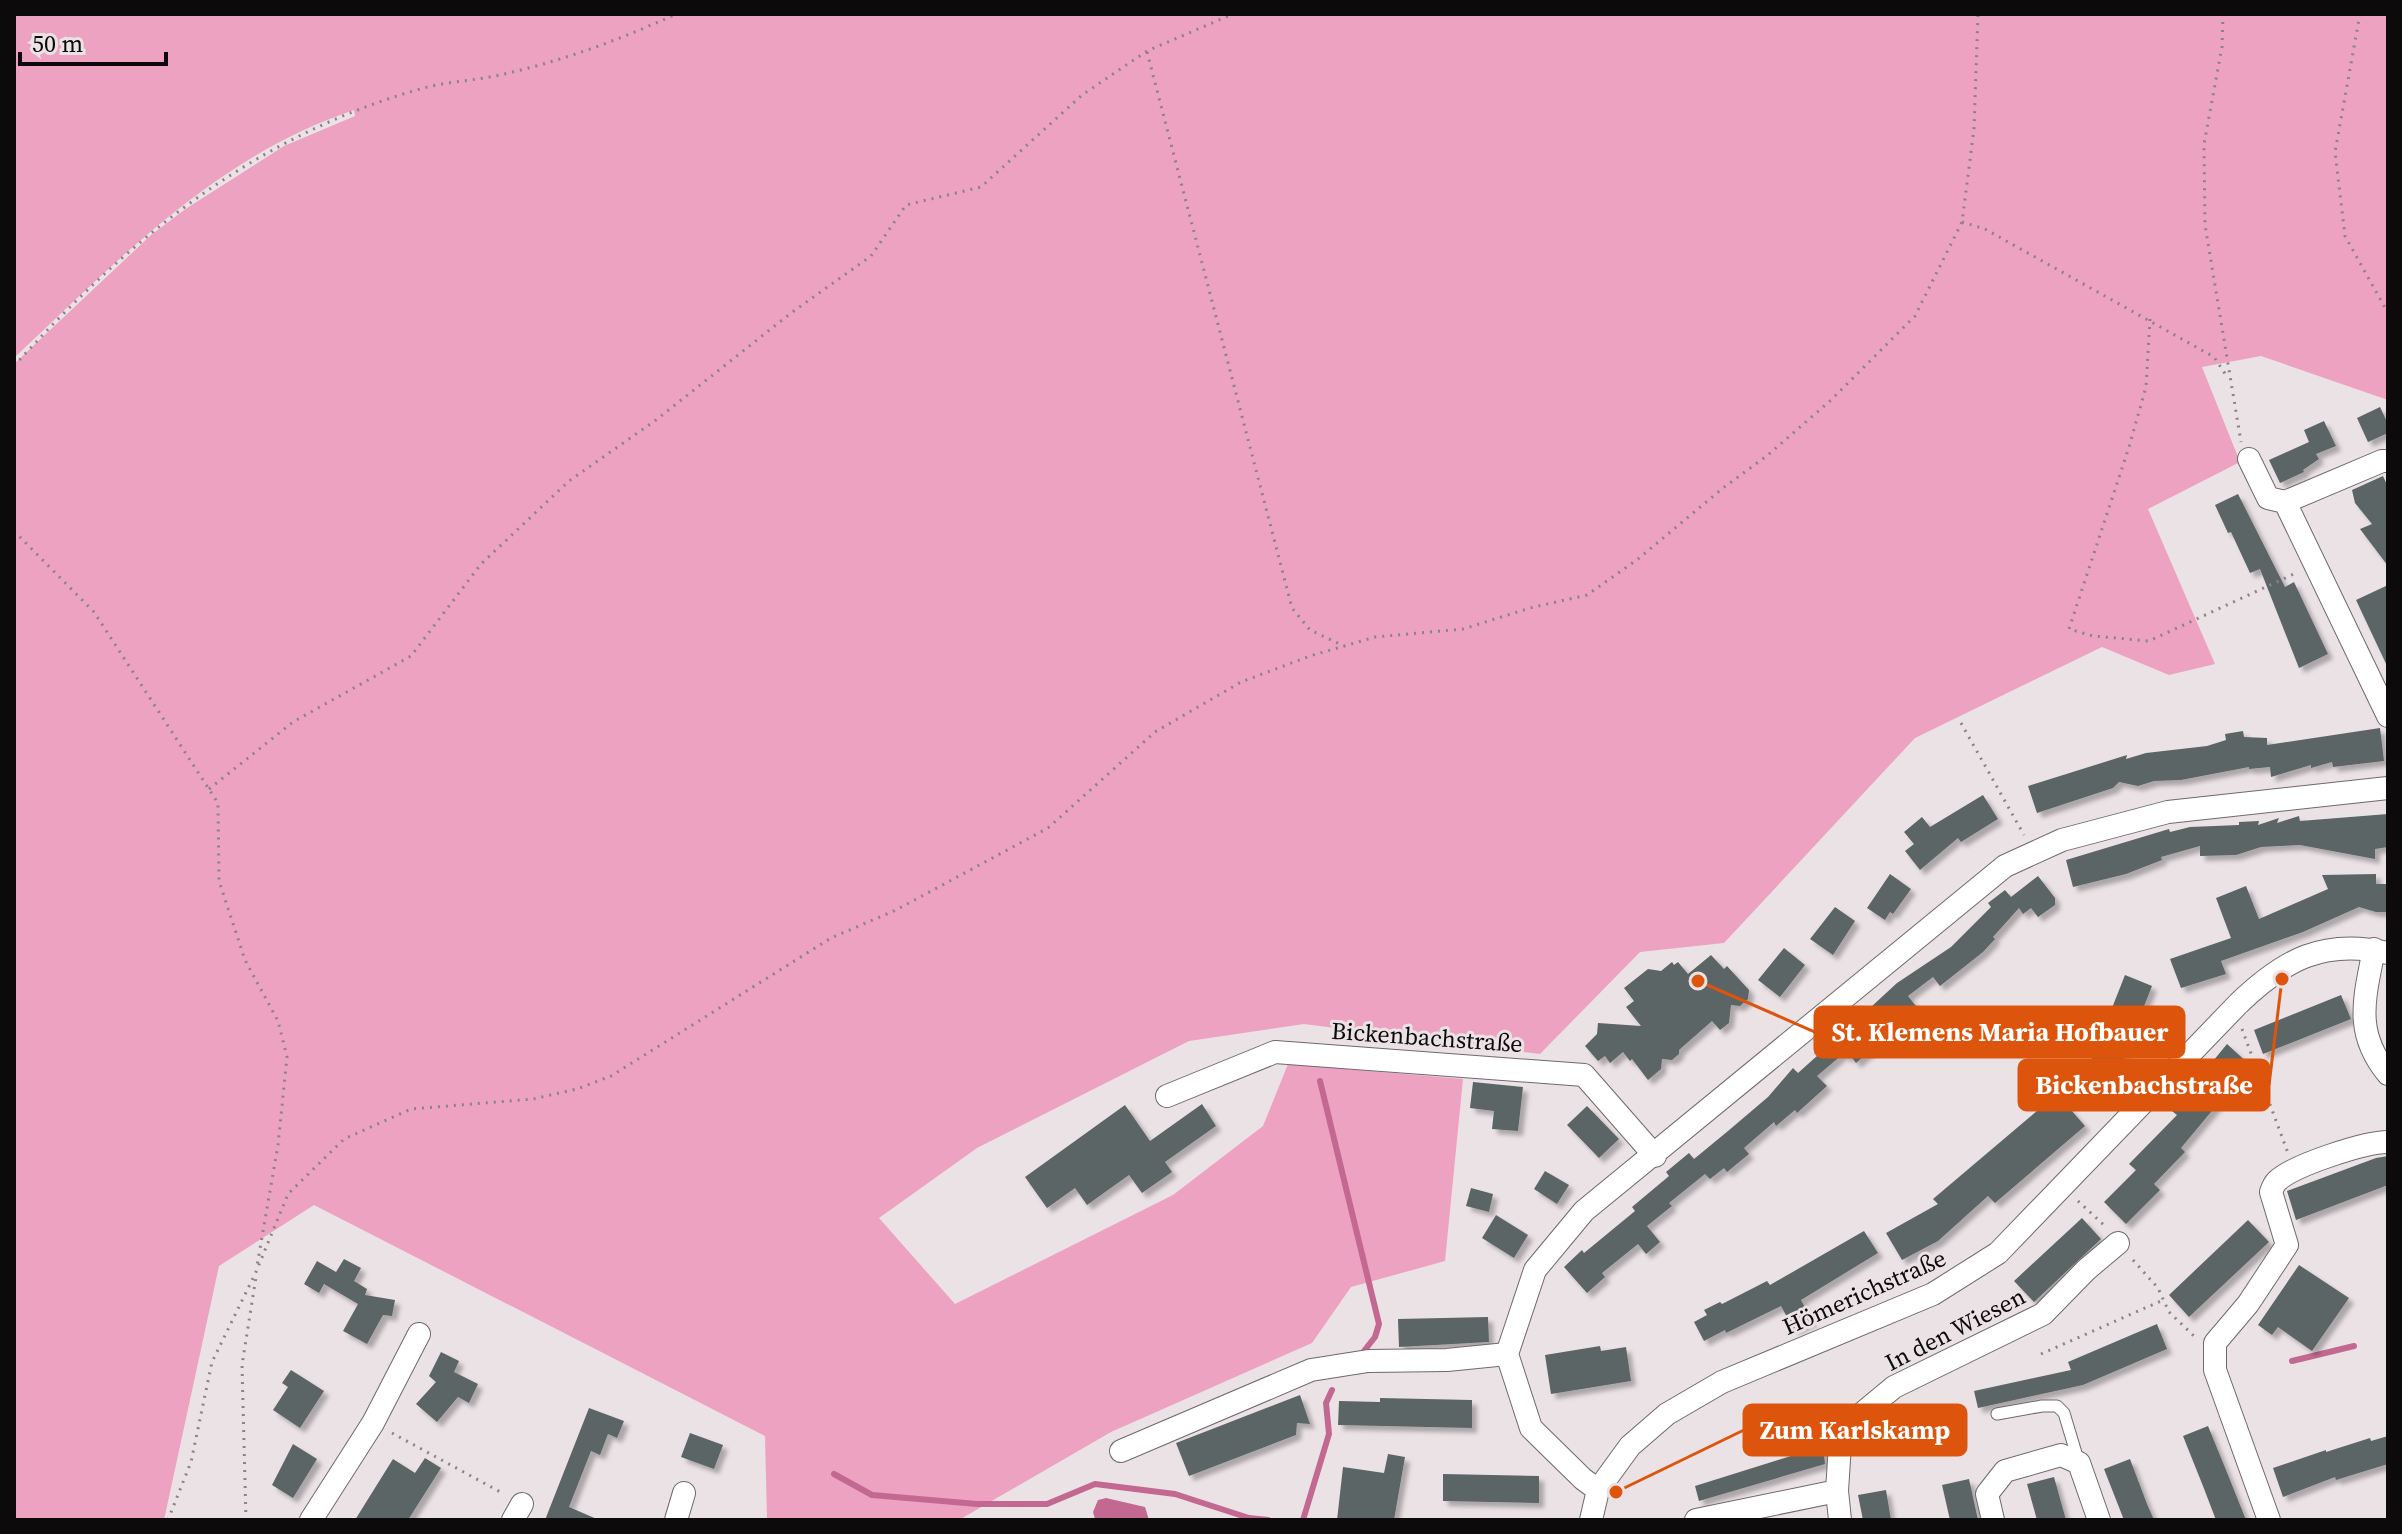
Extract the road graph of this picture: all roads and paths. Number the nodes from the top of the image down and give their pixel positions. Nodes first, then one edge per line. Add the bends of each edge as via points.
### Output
1 (676, 14) edge
2 (1233, 14) edge
3 (1978, 14) edge
4 (2223, 14) edge
5 (2360, 14) edge
6 (1147, 51) junction
7 (1962, 222) junction
8 (2388, 313) edge
9 (2150, 319) junction
10 (14, 366) edge
11 (2230, 381) junction
12 (2249, 459) joint
13 (2388, 461) edge
14 (2285, 502) junction
15 (14, 531) edge
16 (2314, 564) junction
17 (1344, 646) junction
18 (2388, 716) edge
19 (1961, 723) dead end
20 (2388, 788) edge
21 (209, 789) junction
22 (2034, 853) junction
23 (2381, 951) edge
24 (2229, 1013) junction
25 (2388, 1074) edge
26 (1167, 1096) dead end
27 (2388, 1142) edge
28 (1655, 1156) junction
29 (2294, 1171) junction
30 (2064, 1188) junction
31 (2118, 1243) junction
32 (256, 1272) junction
33 (2163, 1300) junction
34 (419, 1334) dead end
35 (2215, 1343) junction
36 (1507, 1354) junction
37 (2041, 1354) dead end
38 (1997, 1414) dead end
39 (373, 1423) junction
40 (1121, 1451) dead end
41 (2079, 1463) junction
42 (1598, 1490) junction
43 (1837, 1491) junction
44 (684, 1493) dead end
45 (518, 1512) edge
46 (168, 1520) edge
47 (246, 1520) edge
48 (311, 1520) edge
49 (676, 1520) edge
50 (1591, 1520) edge
51 (1696, 1520) edge
52 (1840, 1520) edge
53 (1993, 1520) edge
54 (2099, 1520) edge
55 (2269, 1520) edge

1 - 10 path via 504,74 422,89 283,144 150,232
2 - 6 path
3 - 7 path via 1974,129
4 - 11 path via 2204,144 2205,225
5 - 8 path via 2335,152 2345,236
6 - 17 path via 1292,608 1310,630
6 - 21 path via 1082,95 981,187 906,205 871,256 569,481 481,564 411,656 293,722
7 - 9 path via 1985,229
7 - 17 path via 1915,316 1842,390 1768,455 1587,595 1463,629 1375,637
9 - 11 path via 2214,357
9 - 16 path via 2146,387 2069,629 2149,641
11 - 12 path
12 - 14 street via 2268,498
13 - 14 street
14 - 16 street
15 - 21 path via 94,612
16 - 18 street
17 - 32 path via 1241,682 1155,732 1048,828 896,910 831,938 611,1076 533,1099 411,1109 344,1139 288,1194
19 - 22 path
20 - 22 street via 2168,812 2062,840
21 - 32 path via 218,803 219,881 245,960 278,1021 287,1057
22 - 28 street via 2005,866
23 - 24 street, Hömerichstraße via 2336,948 2298,959 2267,977
23 - 25 street via 2364,1003 2365,1035
24 - 29 path via 2241,1027
24 - 30 street, Hömerichstraße
26 - 28 street, Bickenbachstraße via 1275,1052 1584,1075
27 - 29 street via 2371,1142
28 - 36 street via 1584,1211 1535,1270
29 - 35 street via 2276,1181 2271,1192 2287,1245
30 - 31 path
30 - 42 street, Hömerichstraße via 1998,1253 1933,1294 1722,1382 1667,1414 1630,1446
31 - 33 path
31 - 43 street, In den Wiesen via 2043,1314 1894,1387 1859,1416 1840,1444
32 - 46 path via 212,1362 191,1462
32 - 47 path via 242,1365
33 - 35 path via 2197,1339
33 - 37 path
34 - 39 street
35 - 55 street via 2215,1370
36 - 40 street via 1368,1361 1311,1370
36 - 42 street via 1531,1428
38 - 41 lane via 2057,1406 2064,1413
39 - 45 path
39 - 48 street
41 - 53 street via 2061,1455 2005,1471 1987,1494
41 - 54 street
42 - 50 street, Hömerichstraße
43 - 51 street
43 - 52 street, In den Wiesen
44 - 49 street

